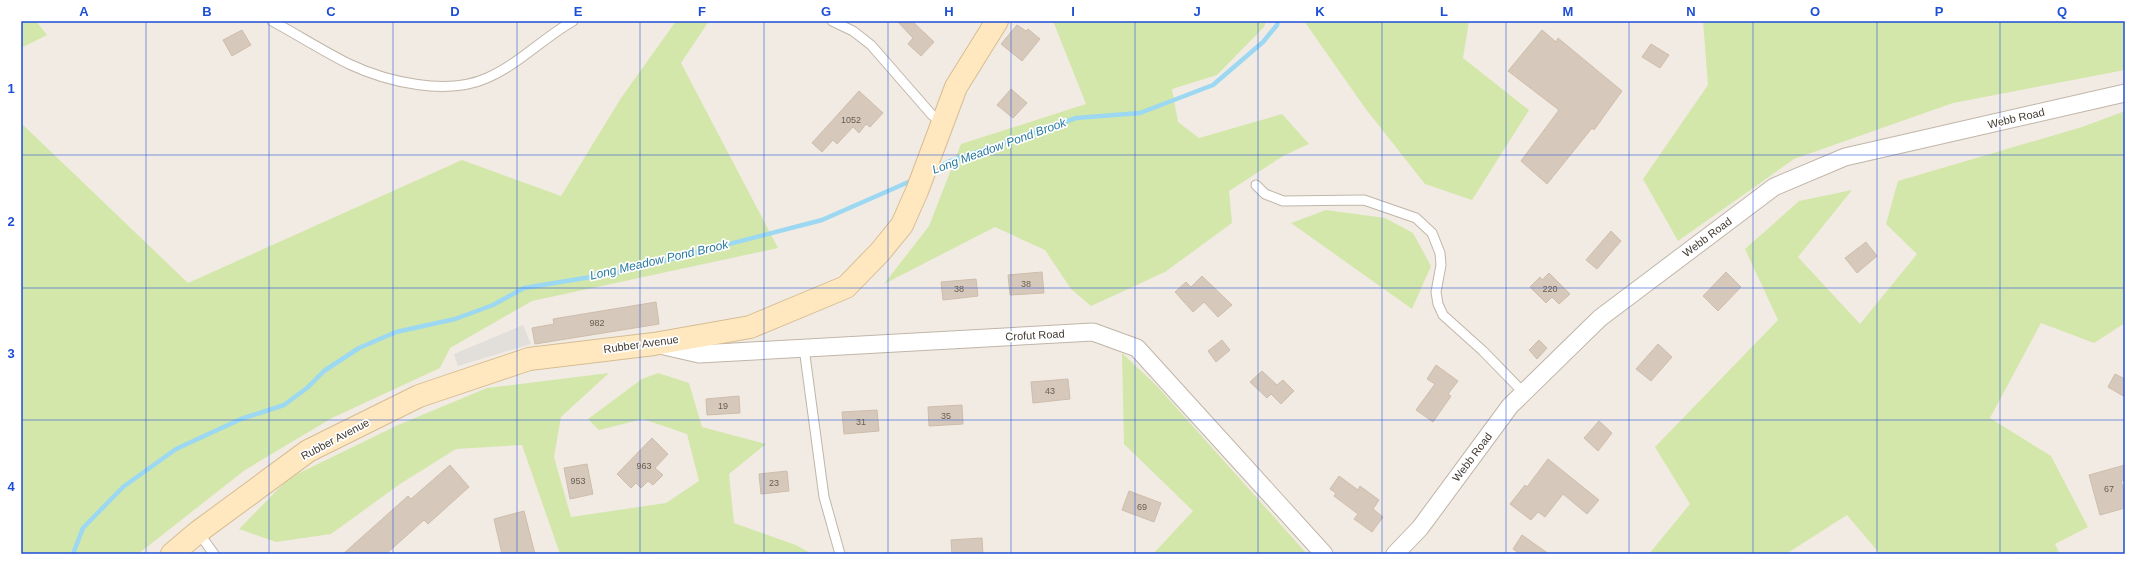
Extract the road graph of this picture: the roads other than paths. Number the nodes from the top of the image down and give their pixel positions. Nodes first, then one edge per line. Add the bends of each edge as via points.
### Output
1 (272, 21) edge
2 (573, 21) edge
3 (832, 21) edge
4 (997, 21) edge
5 (2125, 93) edge
6 (942, 123) junction
7 (1256, 185) dead end
8 (654, 344) junction
9 (804, 348) junction
10 (1523, 392) junction
11 (198, 532) junction
12 (172, 554) edge
13 (214, 554) edge
14 (840, 554) edge
15 (1324, 554) edge
16 (1395, 554) edge

1 - 2 lane via 349,64 394,80 442,86 468,84 486,79
3 - 6 lane via 853,31 870,45
4 - 6 street, Rubber Avenue via 956,87
5 - 10 street, Webb Road via 1845,157 1774,187 1600,318
6 - 8 street, Rubber Avenue via 902,225 846,287 750,327
7 - 10 lane via 1265,194 1283,201 1364,200 1416,218 1432,233 1440,253 1441,265 1436,292 1443,315
8 - 9 street, Crofut Road via 699,354
8 - 11 street, Rubber Avenue via 529,359 419,396 308,451
9 - 14 lane via 824,497
9 - 15 street, Crofut Road via 1093,332 1137,348
10 - 16 street, Webb Road via 1420,528
11 - 12 street, Rubber Avenue
11 - 13 lane

